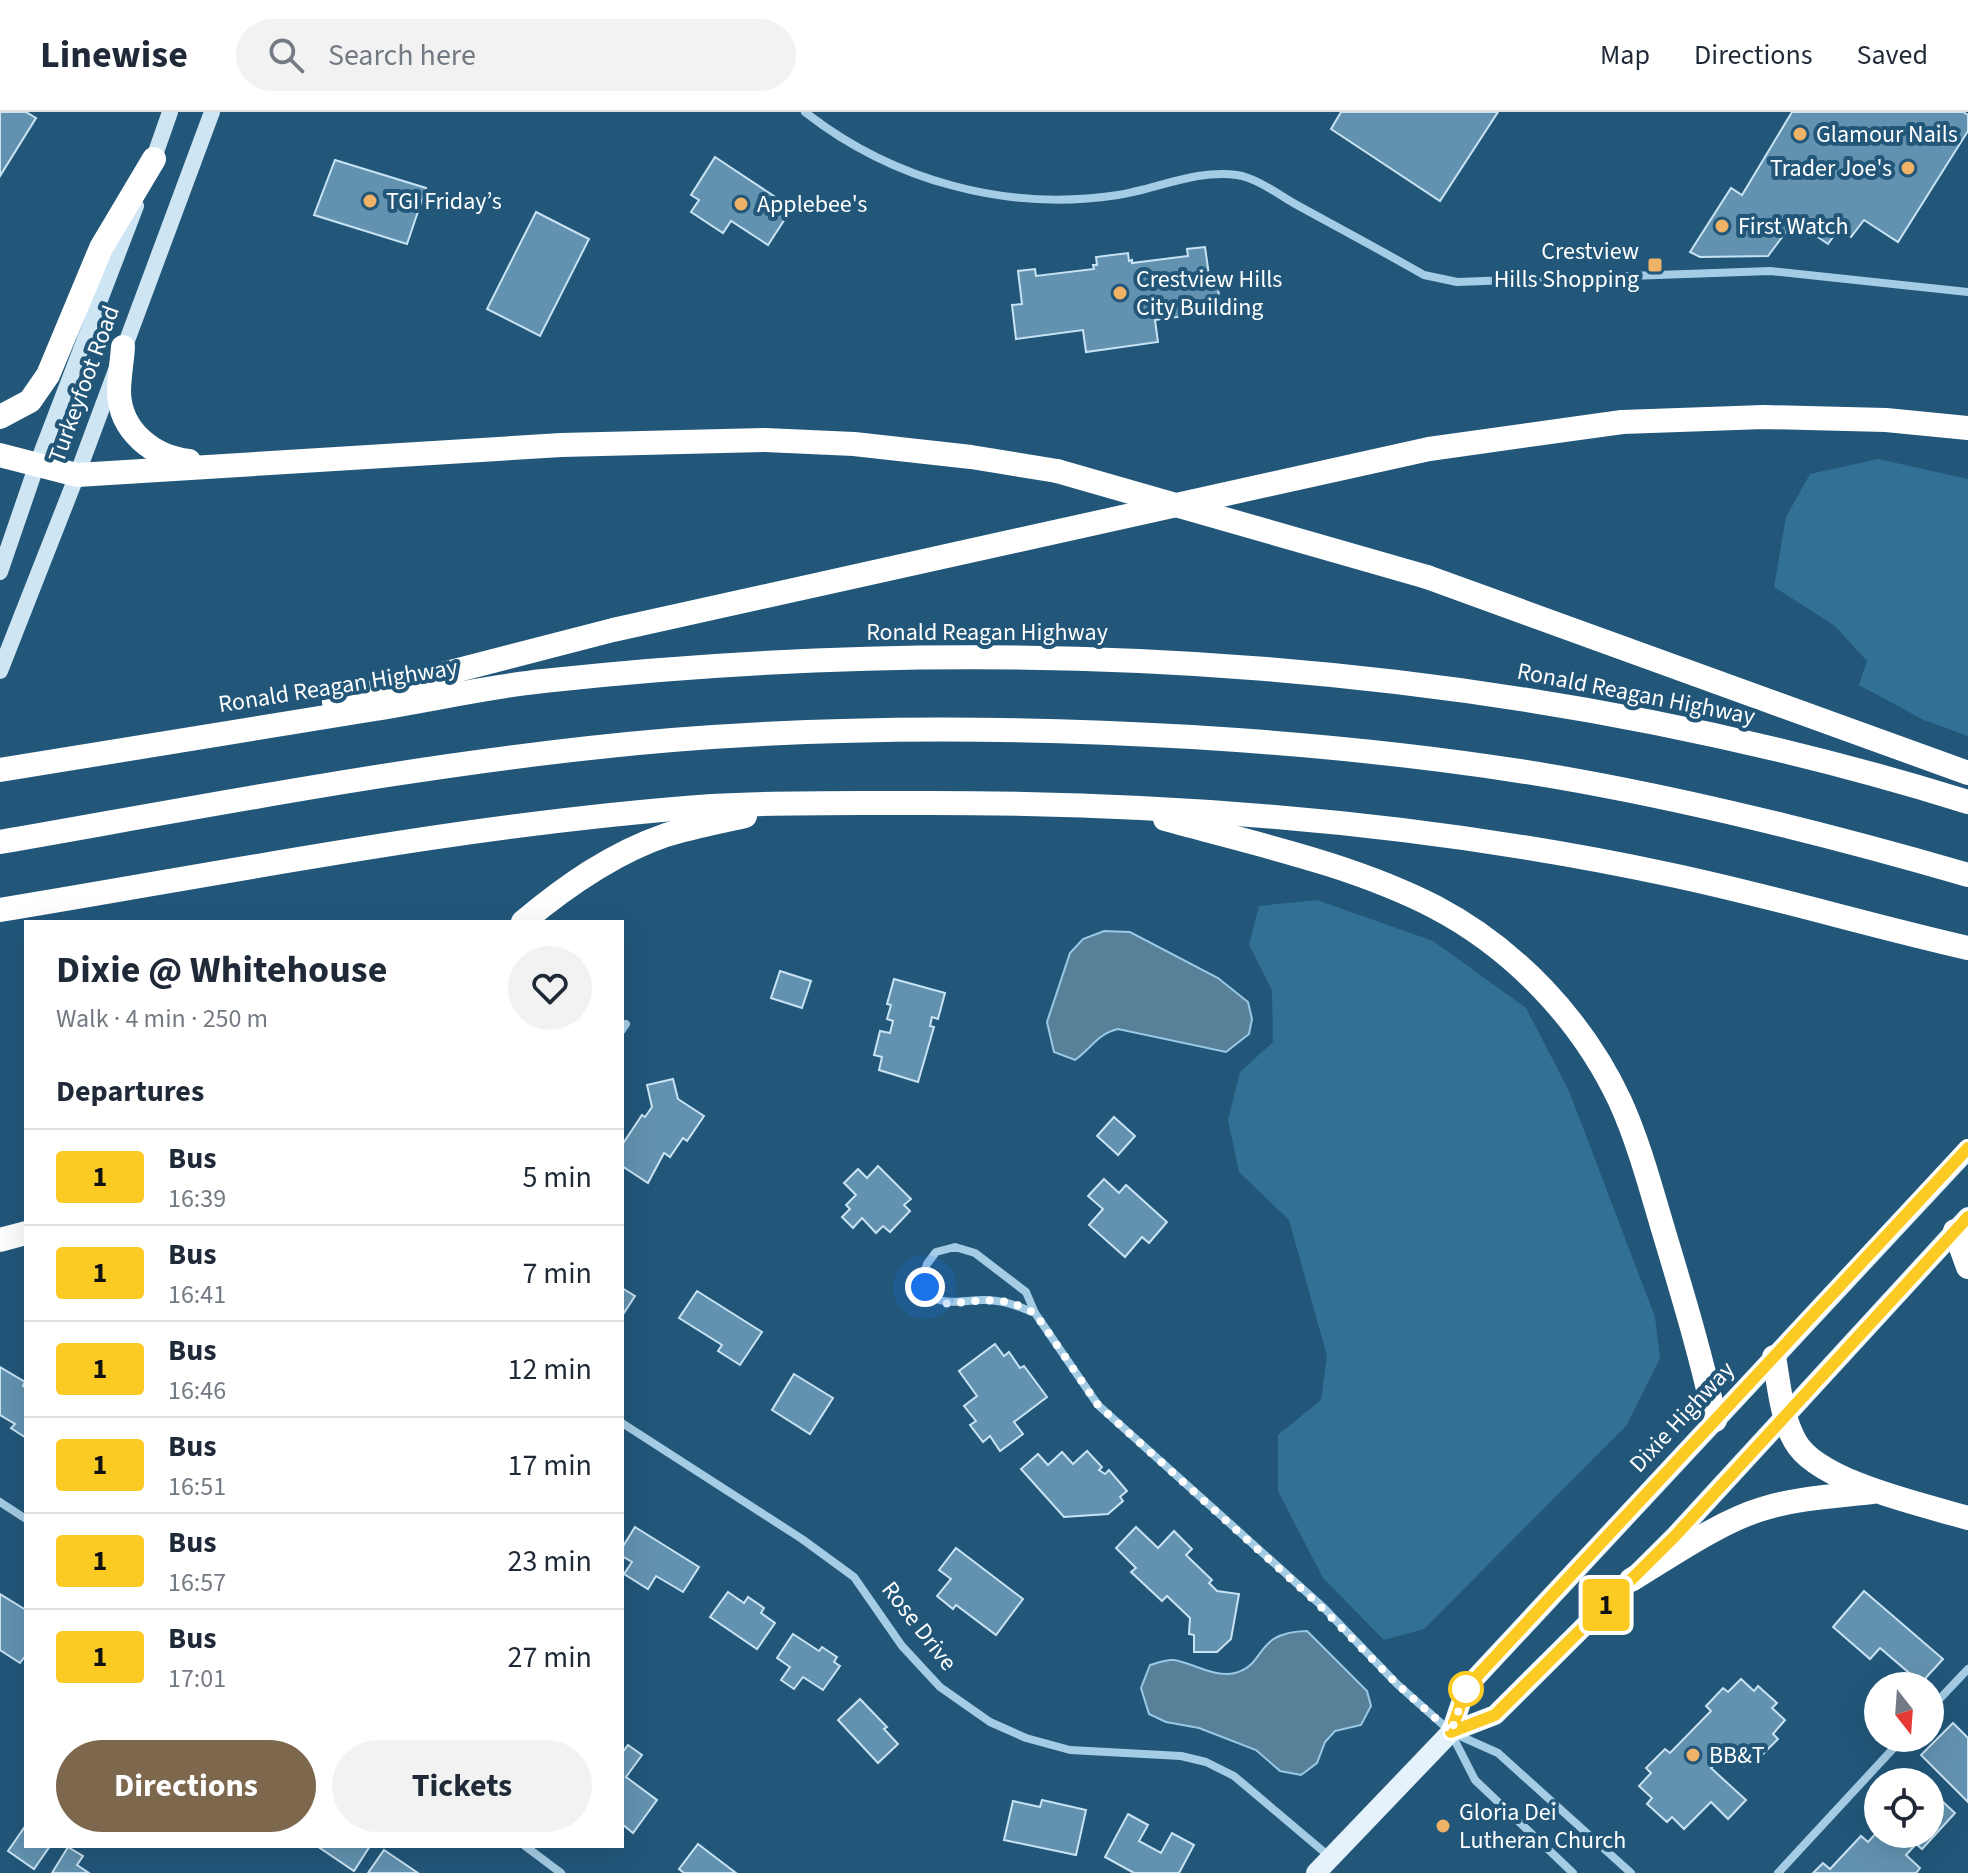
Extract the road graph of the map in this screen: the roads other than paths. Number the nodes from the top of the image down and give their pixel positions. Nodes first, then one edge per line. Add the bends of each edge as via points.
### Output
1 (170, 112) edge
2 (212, 112) edge
3 (805, 112) edge
4 (154, 159) junction
5 (1968, 292) edge
6 (123, 347) junction
7 (0, 417) edge
8 (1968, 428) edge
9 (0, 455) edge
10 (37, 464) junction
11 (227, 465) junction
12 (77, 475) junction
13 (0, 572) edge
14 (0, 671) edge
15 (191, 739) junction
16 (0, 770) edge
17 (1968, 773) edge
18 (1968, 802) edge
19 (796, 803) junction
20 (1120, 807) junction
21 (0, 842) edge
22 (1968, 875) edge
23 (0, 910) edge
24 (525, 920) edge
25 (1912, 935) junction
26 (1968, 948) edge
27 (1968, 957) edge
28 (1968, 1149) edge
29 (1962, 1224) edge
30 (24, 1234) edge
31 (0, 1240) edge
32 (1968, 1267) edge
33 (1035, 1313) junction
34 (1774, 1357) junction
35 (1786, 1417) junction
36 (1715, 1420) junction
37 (624, 1424) edge
38 (1879, 1491) junction
39 (0, 1502) edge
40 (24, 1518) edge
41 (1968, 1518) edge
42 (1631, 1580) junction
43 (1968, 1669) edge
44 (1944, 1694) edge
45 (1451, 1732) junction
46 (1890, 1752) edge
47 (528, 1848) edge
48 (1323, 1865) edge
49 (561, 1873) edge
50 (1573, 1873) edge
51 (1631, 1873) edge
52 (1778, 1873) edge

1 - 4 main road, Turkeyfoot Road
2 - 6 main road, Turkeyfoot Road
3 - 5 street via 887,164 955,188 1001,195 1040,200 1103,197 1201,175 1239,175 1424,275 1457,282 1770,271
4 - 7 highway via 101,248 48,375 30,401
4 - 10 main road, Turkeyfoot Road
6 - 11 highway via 119,395 138,439 180,460
6 - 12 main road, Turkeyfoot Road
8 - 15 highway via 1764,417 1622,422 1429,449 613,630
9 - 10 highway
10 - 12 highway
10 - 13 main road, Turkeyfoot Road
11 - 12 highway
11 - 17 highway, bridge via 561,445 765,440 854,444 1057,471 1427,577
12 - 14 main road, Turkeyfoot Road
15 - 16 highway, Ronald Reagan Highway
15 - 18 highway, Ronald Reagan Highway via 535,681 606,674 769,662 1070,658 1310,673 1561,704 1864,770
19 - 20 highway via 1043,802
19 - 23 highway via 534,824
19 - 24 highway via 666,835 633,849 562,890
20 - 25 highway via 1230,812 1443,835 1663,873
20 - 36 highway via 1317,862 1398,891 1481,936 1533,977 1601,1066 1620,1103 1690,1318
21 - 22 highway via 362,779 669,740 916,729 1037,730 1285,743 1575,781 1830,835
25 - 26 highway
25 - 27 highway
28 - 34 main road, Dixie Highway
29 - 32 highway
29 - 35 main road, Dixie Highway
30 - 31 highway
33 - 33 street via 1026,1292 975,1253 955,1247 936,1252 927,1264 923,1278 932,1298 948,1304 1010,1302
33 - 45 street via 1098,1405
34 - 35 highway
34 - 36 main road, Dixie Highway
35 - 38 highway via 1803,1453 1837,1475
35 - 42 main road, Dixie Highway
36 - 45 main road, Dixie Highway via 1466,1688
37 - 48 street, Rose Drive via 854,1577 902,1646 940,1687 990,1722 1070,1750 1206,1762 1234,1776
38 - 41 highway
38 - 42 highway via 1760,1509
39 - 40 street
42 - 45 main road, Dixie Highway via 1495,1715
43 - 44 street
45 - 48 main road, Dixie Highway
45 - 50 street via 1475,1780
45 - 51 street via 1498,1753
46 - 52 street
47 - 49 street

